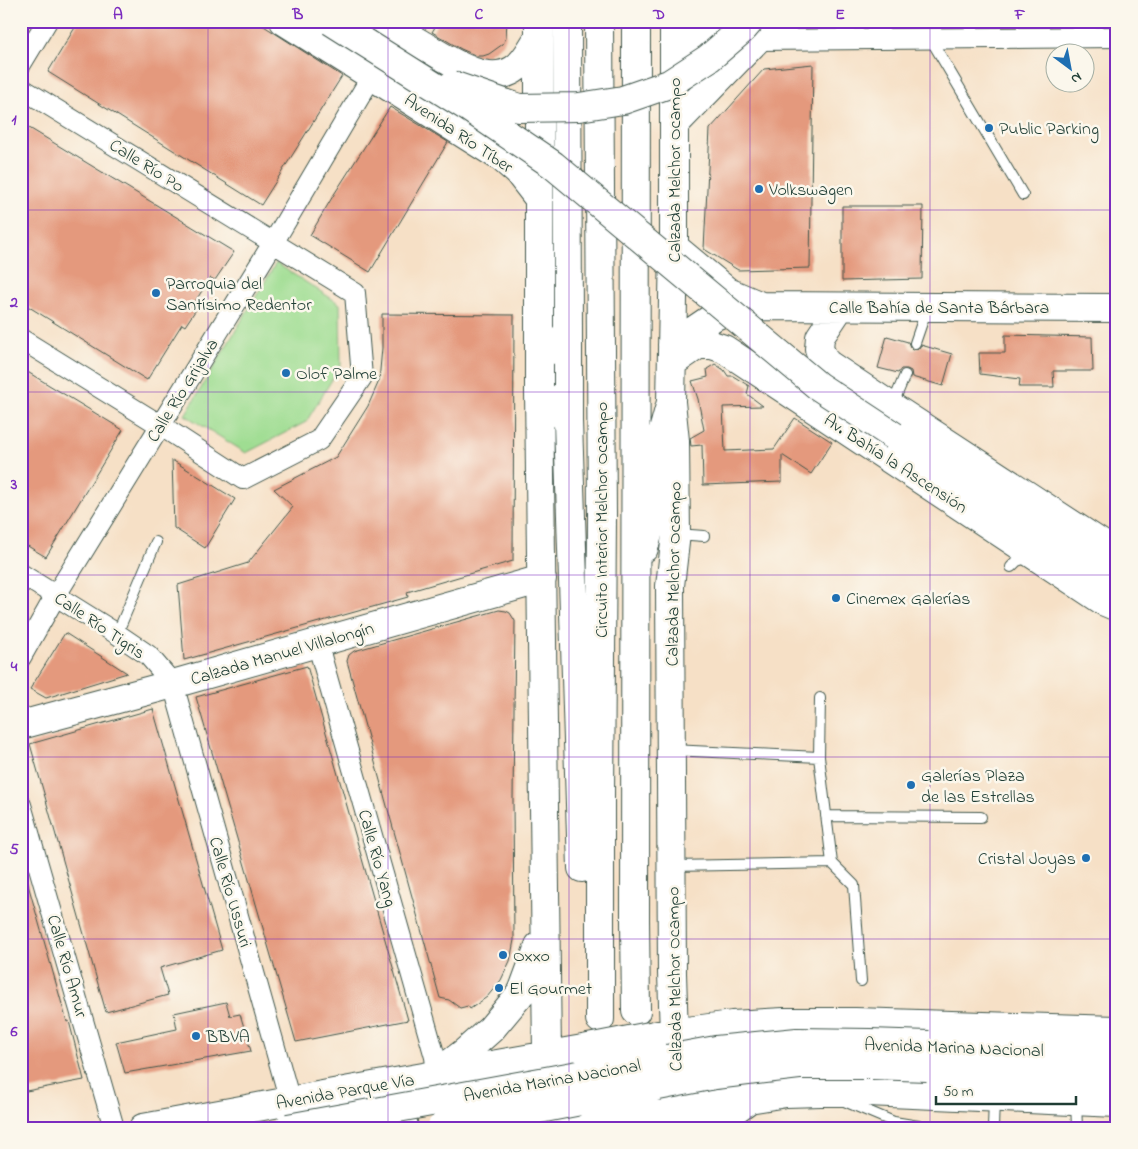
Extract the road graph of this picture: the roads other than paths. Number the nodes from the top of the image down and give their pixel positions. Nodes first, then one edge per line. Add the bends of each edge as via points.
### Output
1 (47, 21) edge
2 (284, 21) edge
3 (330, 21) edge
4 (567, 21) edge
5 (599, 21) edge
6 (636, 21) edge
7 (674, 21) edge
8 (708, 21) edge
9 (392, 24) edge
10 (761, 28) edge
11 (539, 29) edge
12 (1117, 37) edge
13 (930, 38) junction
14 (674, 58) junction
15 (21, 64) edge
16 (366, 72) junction
17 (411, 72) junction
18 (21, 88) edge
19 (674, 125) junction
20 (1023, 195) dead end
21 (539, 199) junction
22 (273, 243) junction
23 (674, 247) junction
24 (761, 306) junction
25 (840, 307) junction
26 (928, 307) junction
27 (1117, 308) edge
28 (568, 331) junction
29 (21, 339) edge
30 (915, 343) dead end
31 (672, 354) junction
32 (905, 375) dead end
33 (539, 383) junction
34 (671, 402) junction
35 (892, 407) junction
36 (568, 421) junction
37 (160, 425) junction
38 (676, 534) junction
39 (704, 536) dead end
40 (156, 542) dead end
41 (1117, 554) edge
42 (1039, 557) junction
43 (1011, 566) dead end
44 (21, 574) edge
45 (636, 576) junction
46 (542, 579) junction
47 (1117, 580) edge
48 (56, 595) junction
49 (1117, 608) edge
50 (117, 634) junction
51 (318, 642) junction
52 (21, 657) edge
53 (173, 684) junction
54 (820, 698) dead end
55 (21, 725) edge
56 (671, 750) junction
57 (819, 757) junction
58 (600, 799) junction
59 (21, 805) edge
60 (826, 816) junction
61 (981, 817) dead end
62 (832, 863) junction
63 (671, 866) junction
64 (600, 920) junction
65 (635, 920) junction
66 (544, 931) junction
67 (861, 981) dead end
68 (636, 1011) dead end
69 (600, 1019) dead end
70 (1117, 1030) edge
71 (662, 1039) junction
72 (1117, 1054) edge
73 (546, 1056) junction
74 (928, 1056) junction
75 (486, 1066) junction
76 (437, 1074) junction
77 (1117, 1077) edge
78 (399, 1081) junction
79 (350, 1090) junction
80 (821, 1092) junction
81 (751, 1098) junction
82 (994, 1098) junction
83 (290, 1101) junction
84 (1117, 1103) edge
85 (1076, 1115) edge
86 (586, 1118) edge
87 (670, 1118) edge
88 (114, 1128) edge
89 (143, 1128) edge
90 (288, 1128) edge
91 (321, 1128) edge
92 (408, 1128) edge
93 (441, 1128) edge
94 (513, 1128) edge
95 (546, 1128) edge
96 (560, 1128) edge
97 (715, 1128) edge
98 (931, 1128) edge
99 (993, 1128) edge

1 - 15 street
2 - 16 main road, Avenida Río Tíber
3 - 17 main road, bridge
4 - 28 main road
5 - 58 main road, Circuito Interior Melchor Ocampo
6 - 45 main road, Circuito Interior Melchor Ocampo
7 - 14 main road, Calzada Melchor Ocampo
8 - 14 main road
9 - 11 main road via 461,66 489,75 505,73 519,66
9 - 16 main road via 380,39
10 - 13 street
10 - 17 main road, bridge via 744,28 709,58 669,84 623,100 579,107 519,108
10 - 19 main road
11 - 21 main road
12 - 13 street
13 - 20 lane
14 - 19 main road, Calzada Melchor Ocampo
16 - 21 main road, Avenida Río Tíber via 508,163
16 - 22 street, Calle Río Grijalva
17 - 47 main road, bridge via 553,165 818,386
18 - 22 street, Calle Río Po
19 - 23 main road, Calzada Melchor Ocampo
21 - 33 main road
22 - 37 street, Calle Río Grijalva
22 - 37 street, Calle Río Po via 355,293 362,376 319,440 243,479
23 - 24 main road via 728,292
23 - 31 main road, Calzada Melchor Ocampo
24 - 25 main road, Calle Bahía de Santa Bárbara
24 - 31 main road via 715,316
25 - 26 main road, Calle Bahía de Santa Bárbara
25 - 35 main road via 820,337 819,349 826,363
26 - 27 main road, Calle Bahía de Santa Bárbara
26 - 30 lane
28 - 33 main road
28 - 36 main road
29 - 37 street
31 - 34 main road, Calzada Melchor Ocampo
31 - 42 main road, Av. Bahía la Ascensión via 698,345 724,349
32 - 35 lane
33 - 36 main road
33 - 46 main road
34 - 38 main road, Calzada Melchor Ocampo
34 - 45 main road via 660,442 656,510
35 - 41 main road
36 - 64 main road via 582,882
37 - 48 street, Calle Río Grijalva
38 - 39 lane
38 - 56 main road, Calzada Melchor Ocampo via 670,586
40 - 50 lane
42 - 43 lane via 1025,557
42 - 49 main road, Av. Bahía la Ascensión
44 - 48 street, Calle Río Tigris
45 - 65 main road, Circuito Interior Melchor Ocampo
46 - 51 main road, Calzada Manuel Villalongín
46 - 66 main road
48 - 50 street, Calle Río Tigris
48 - 52 street, Calle Río Grijalva
50 - 53 street, Calle Río Tigris via 148,655
51 - 53 main road, Calzada Manuel Villalongín
51 - 76 street, Calle Río Yang
53 - 55 main road, Calzada Manuel Villalongín
53 - 83 street, Calle Río Ussuri
54 - 57 lane
56 - 57 lane
56 - 63 main road, Calzada Melchor Ocampo
57 - 60 lane
58 - 64 main road, Circuito Interior Melchor Ocampo
58 - 65 main road
59 - 88 street, Calle Río Amur
60 - 61 lane
60 - 62 lane
62 - 63 lane
62 - 67 lane via 854,885
63 - 71 main road, Calzada Melchor Ocampo via 672,973
64 - 69 main road, Circuito Interior Melchor Ocampo
65 - 68 main road, Circuito Interior Melchor Ocampo
66 - 73 main road
66 - 76 main road via 522,992 490,1029
70 - 71 main road, Avenida Marina Nacional via 784,1022 732,1025
71 - 73 main road, Avenida Marina Nacional, bridge
71 - 86 main road, bridge
71 - 87 main road, Calzada Melchor Ocampo
72 - 74 main road, Avenida Marina Nacional
73 - 75 main road, Avenida Parque Vía
73 - 95 main road
74 - 77 main road, Avenida Marina Nacional
74 - 90 main road, Avenida Marina Nacional, bridge via 870,1043 797,1042 716,1050
74 - 93 main road, Avenida Marina Nacional, bridge via 872,1065 799,1065 715,1075
75 - 76 main road, Avenida Parque Vía
75 - 94 main road via 510,1085 516,1098
76 - 78 main road, Avenida Parque Vía
78 - 79 main road, Avenida Parque Vía
78 - 92 street
79 - 83 main road, Avenida Parque Vía
79 - 91 main road via 325,1117
80 - 81 main road
80 - 82 main road
80 - 98 lane via 894,1122
81 - 87 main road
81 - 97 main road
82 - 85 main road
82 - 99 lane
83 - 89 main road, Avenida Parque Vía
84 - 85 main road
86 - 87 main road, bridge
86 - 96 main road

